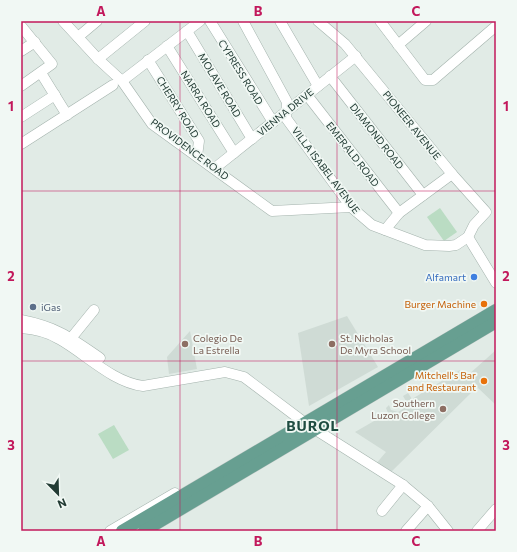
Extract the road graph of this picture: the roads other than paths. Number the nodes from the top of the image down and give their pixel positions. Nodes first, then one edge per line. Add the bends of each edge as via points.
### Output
1 (63, 21) edge
2 (97, 21) edge
3 (145, 21) edge
4 (200, 21) edge
5 (210, 21) edge
6 (242, 21) edge
7 (280, 21) edge
8 (318, 21) edge
9 (380, 21) edge
10 (426, 21) edge
11 (21, 26) edge
12 (188, 26) edge
13 (496, 26) edge
14 (78, 37) junction
15 (35, 42) junction
16 (398, 45) junction
17 (167, 46) junction
18 (21, 51) edge
19 (356, 56) junction
20 (98, 59) junction
21 (148, 60) junction
22 (41, 73) junction
23 (330, 76) junction
24 (117, 83) junction
25 (21, 86) edge
26 (318, 86) junction
27 (55, 95) junction
28 (307, 95) junction
29 (287, 111) junction
30 (68, 115) junction
31 (21, 117) edge
32 (273, 122) junction
33 (252, 139) junction
34 (21, 144) edge
35 (234, 153) junction
36 (197, 156) junction
37 (215, 168) junction
38 (452, 174) junction
39 (423, 195) junction
40 (351, 207) junction
41 (399, 213) junction
42 (385, 230) junction
43 (469, 236) junction
44 (496, 274) edge
45 (496, 283) edge
46 (496, 304) edge
47 (94, 310) dead end
48 (496, 310) edge
49 (21, 320) edge
50 (496, 322) edge
51 (21, 328) edge
52 (496, 328) edge
53 (69, 341) junction
54 (310, 423) junction
55 (402, 485) junction
56 (191, 497) junction
57 (428, 506) junction
58 (496, 509) edge
59 (382, 511) dead end
60 (110, 531) edge
61 (122, 531) edge
62 (144, 531) edge
63 (155, 531) edge
64 (406, 531) edge
65 (448, 531) edge
66 (477, 531) edge

1 - 14 street, PROVIDENCE ROAD
2 - 14 street
3 - 20 street
4 - 12 street
5 - 32 street, CYPRESS ROAD
6 - 29 street, VILLA ISABEL AVENUE via 287,102
7 - 26 street
8 - 19 street, PIONEER AVENUE
9 - 16 street
10 - 16 street
11 - 15 street
12 - 17 street
12 - 33 street, MOLAVE ROAD
13 - 16 street via 433,80 425,80
14 - 20 street, PROVIDENCE ROAD
15 - 18 street
15 - 22 street via 52,63 52,66
17 - 21 street
17 - 35 street, NARRA ROAD
19 - 23 street, VIENNA DRIVE
19 - 38 street, PIONEER AVENUE
20 - 24 street, PROVIDENCE ROAD
21 - 24 street
21 - 36 street, CHERRY ROAD via 199,141
22 - 25 street
22 - 27 street
23 - 26 street, VIENNA DRIVE
23 - 39 street, DIAMOND ROAD
24 - 30 street
24 - 36 street, PROVIDENCE ROAD via 152,124
26 - 28 street, VIENNA DRIVE
27 - 30 street
27 - 31 street
28 - 29 street, VIENNA DRIVE
28 - 41 street, EMERALD ROAD
29 - 32 street, VIENNA DRIVE
29 - 40 street, VILLA ISABEL AVENUE via 286,118
30 - 34 street
32 - 33 street, VIENNA DRIVE
33 - 35 street, VIENNA DRIVE
35 - 37 street, VIENNA DRIVE
36 - 37 street, PROVIDENCE ROAD
37 - 40 street, PROVIDENCE ROAD via 272,211
38 - 39 street
38 - 43 street, PIONEER AVENUE via 486,212 474,225
39 - 41 street
40 - 42 street, VILLA ISABEL AVENUE via 372,225
41 - 42 street
42 - 43 street, VILLA ISABEL AVENUE via 435,247 456,244
43 - 44 street
43 - 45 street
46 - 54 street
47 - 53 street
48 - 54 main road
49 - 53 street via 43,324
50 - 54 main road
51 - 53 street via 41,331
52 - 54 street
53 - 54 street via 111,373 134,385 143,386 225,372 235,373 251,381
54 - 55 street
54 - 56 main road
54 - 60 street
54 - 63 street
55 - 57 street
55 - 59 street
56 - 61 main road
56 - 62 main road
57 - 64 street
57 - 65 street
58 - 66 street

